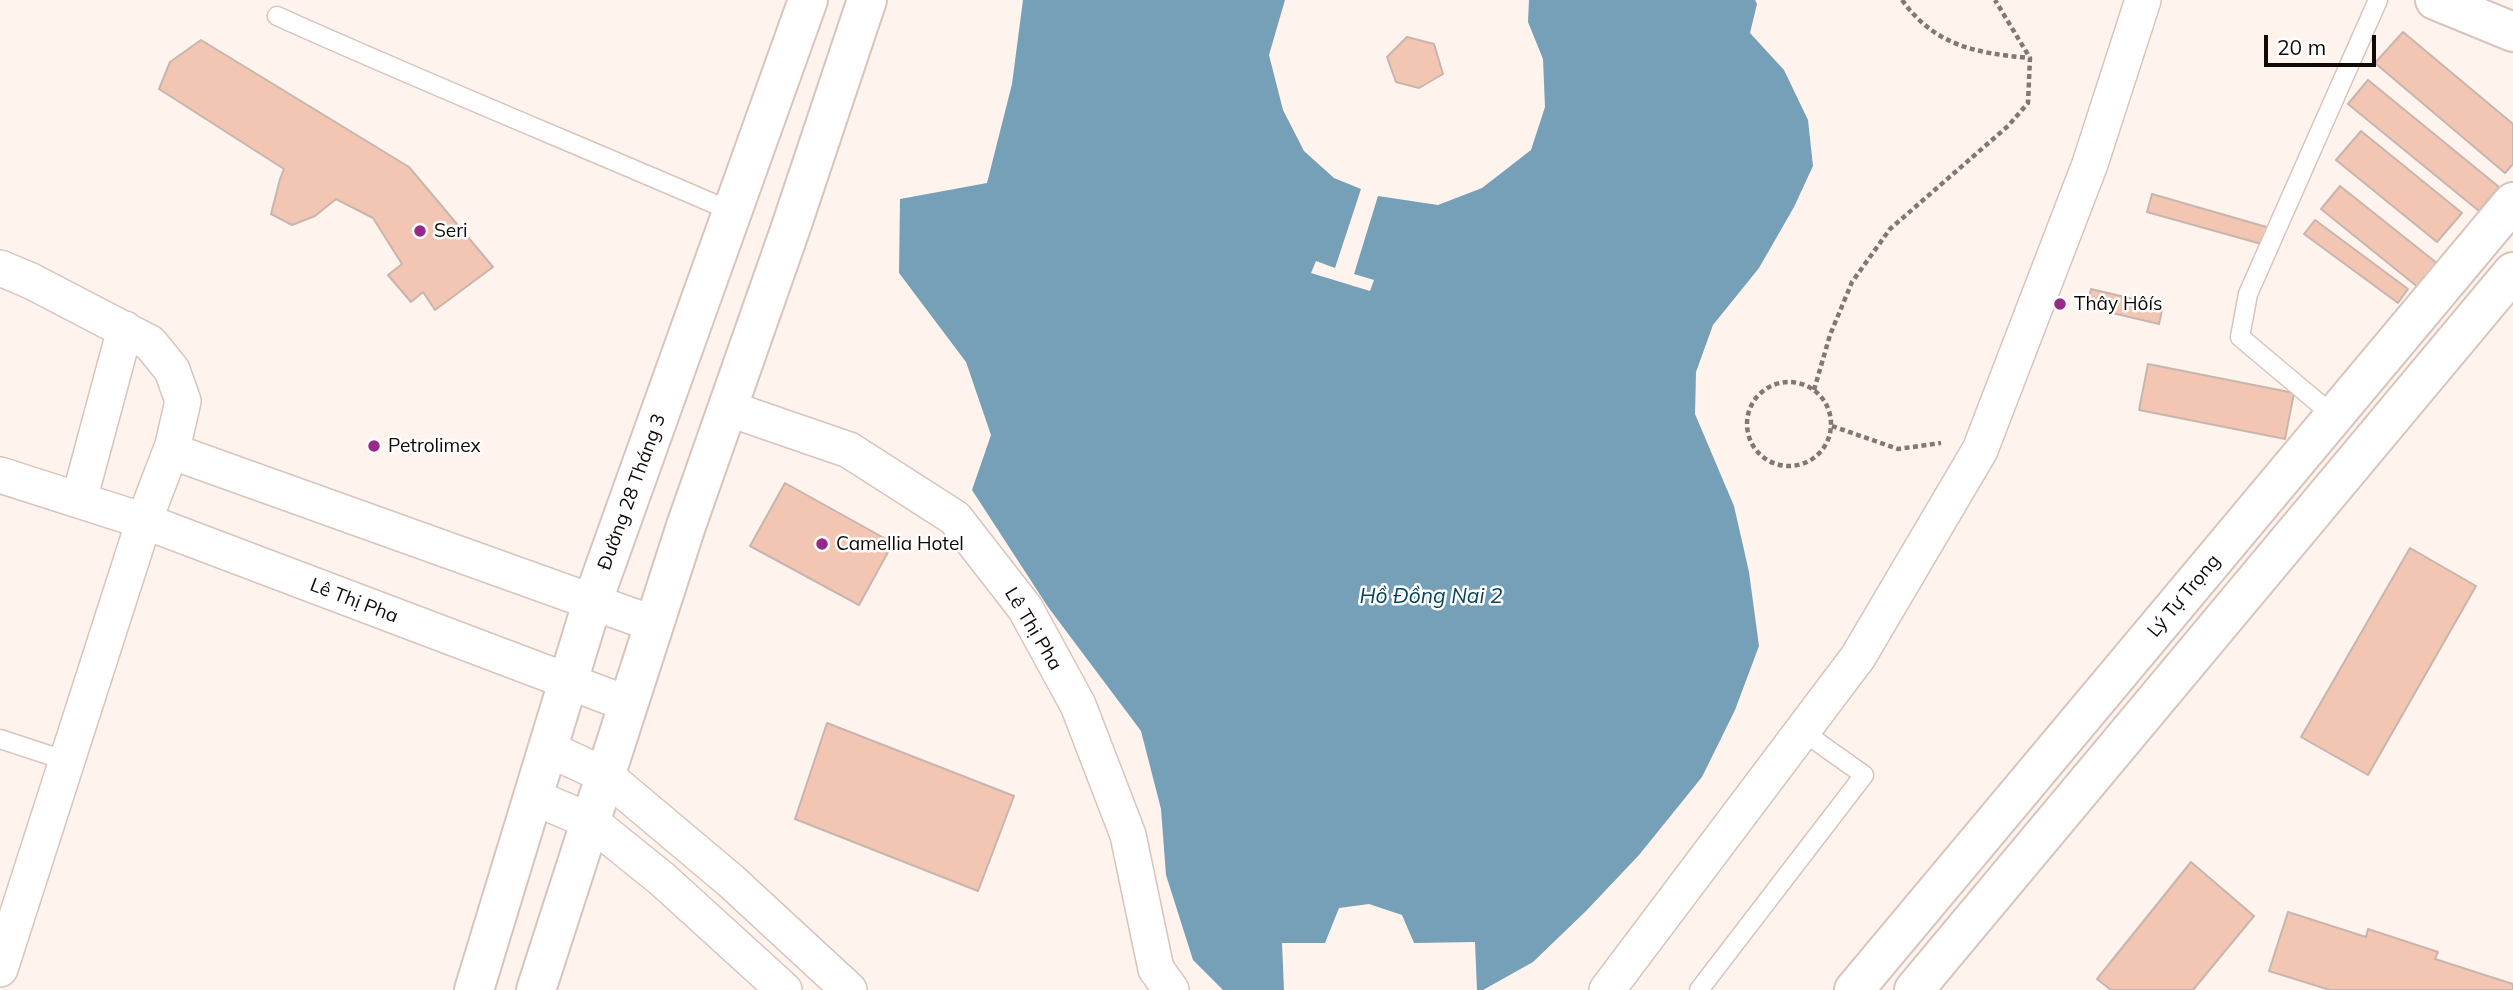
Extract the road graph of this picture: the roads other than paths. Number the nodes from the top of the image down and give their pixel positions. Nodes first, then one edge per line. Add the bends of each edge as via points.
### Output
1 (808, 0) edge
2 (867, 0) edge
3 (2143, 0) edge
4 (2378, 0) edge
5 (2435, 0) edge
6 (276, 16) dead end
7 (2513, 32) edge
8 (2513, 202) edge
9 (733, 212) junction
10 (790, 230) junction
11 (0, 268) edge
12 (2513, 272) edge
13 (125, 329) junction
14 (727, 408) junction
15 (2334, 416) junction
16 (171, 450) junction
17 (0, 475) edge
18 (79, 500) junction
19 (144, 521) junction
20 (592, 603) junction
21 (654, 624) junction
22 (568, 682) junction
23 (628, 704) junction
24 (1802, 731) junction
25 (0, 739) edge
26 (548, 749) junction
27 (67, 761) junction
28 (605, 775) junction
29 (533, 797) junction
30 (590, 821) junction
31 (0, 970) edge
32 (474, 990) edge
33 (536, 990) edge
34 (784, 990) edge
35 (849, 990) edge
36 (1171, 990) edge
37 (1607, 990) edge
38 (1699, 990) edge
39 (1854, 990) edge
40 (1914, 990) edge

1 - 9 street, Đường 28 Tháng 3
2 - 10 street
3 - 24 street via 2090,164 1980,450 1858,657
4 - 15 lane via 2248,294 2240,337
5 - 7 street
6 - 9 lane
8 - 15 street, Lý Tự Trọng
9 - 10 street
9 - 20 street, Đường 28 Tháng 3
10 - 14 street
11 - 13 street
12 - 40 street
13 - 16 street via 150,343 172,370 183,401
13 - 18 street
14 - 21 street
14 - 36 street, Lê Thị Pha via 849,450 955,518 1026,608 1078,705 1128,835 1156,969
15 - 39 street, Lý Tự Trọng
16 - 19 street
16 - 20 street
17 - 18 street, Lê Thị Pha
18 - 19 street, Lê Thị Pha
19 - 22 street, Lê Thị Pha
19 - 27 street
20 - 21 street
20 - 22 street, Đường 28 Tháng 3
21 - 23 street
22 - 23 street, Lê Thị Pha
22 - 26 street, Đường 28 Tháng 3
23 - 28 street
24 - 37 street
24 - 38 lane via 1864,775
25 - 27 lane
26 - 28 street
26 - 29 street, Đường 28 Tháng 3
27 - 31 street
28 - 30 street
28 - 35 street via 731,881
29 - 30 street
29 - 32 street, Đường 28 Tháng 3
30 - 33 street
30 - 34 street via 662,879

